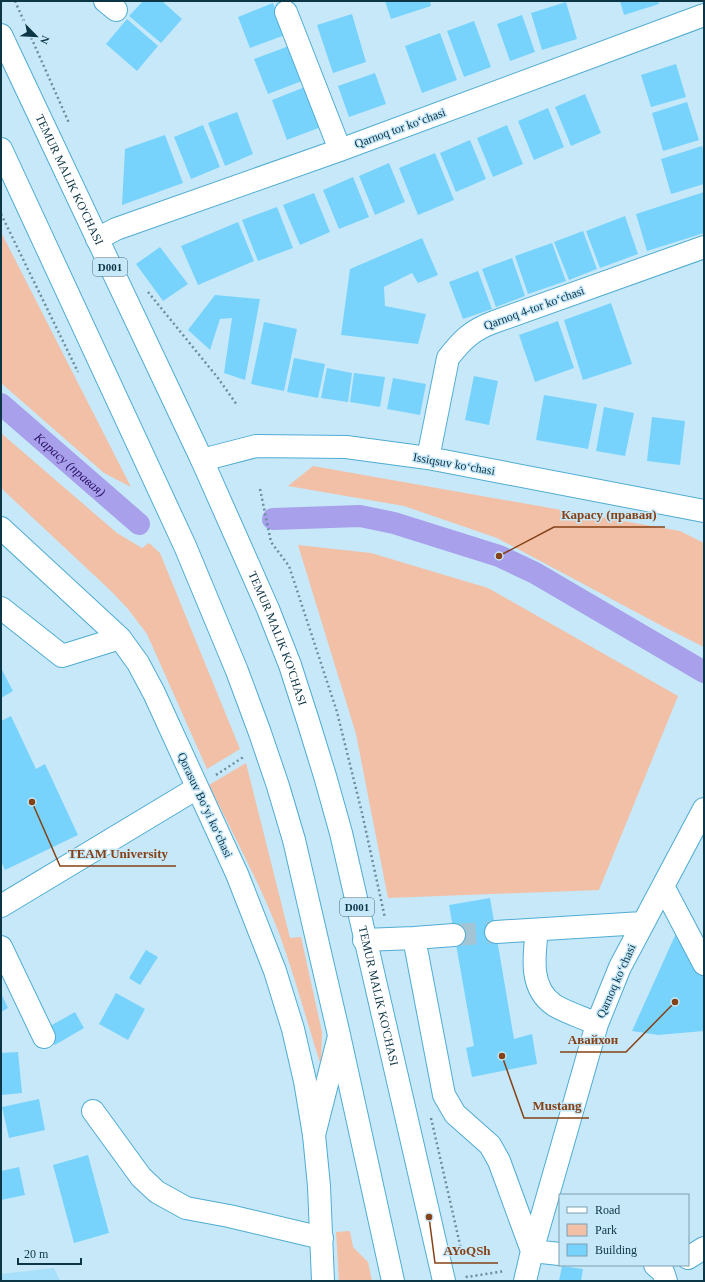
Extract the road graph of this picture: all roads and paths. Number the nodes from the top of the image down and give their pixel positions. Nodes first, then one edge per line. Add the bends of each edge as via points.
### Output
1 (701, 1) edge
2 (704, 11) edge
3 (286, 12) dead end
4 (704, 15) edge
5 (1, 35) edge
6 (1, 149) edge
7 (340, 150) junction
8 (1, 214) edge
9 (96, 239) junction
10 (704, 247) edge
11 (82, 378) dead end
12 (428, 458) junction
13 (202, 460) junction
14 (704, 511) edge
15 (1, 528) edge
16 (1, 608) edge
17 (120, 638) junction
18 (249, 753) dead end
19 (197, 788) junction
20 (704, 809) edge
21 (663, 886) junction
22 (1, 906) edge
23 (642, 923) junction
24 (537, 930) junction
25 (496, 932) tunnel mouth
26 (454, 935) tunnel mouth
27 (414, 938) junction
28 (364, 940) junction
29 (1, 947) edge
30 (704, 964) edge
31 (597, 1024) junction
32 (339, 1035) junction
33 (44, 1037) dead end
34 (93, 1111) dead end
35 (314, 1135) junction
36 (322, 1238) junction
37 (704, 1248) edge
38 (532, 1251) junction
39 (559, 1254) edge
40 (689, 1257) edge
41 (323, 1281) edge
42 (393, 1281) edge
43 (444, 1281) edge
44 (525, 1281) edge

1 - 2 main road
3 - 7 main road
4 - 7 main road, Qarnoq tor koʻchasi
5 - 9 main road, TEMUR MALIK KO'CHASI / D001
6 - 32 main road via 185,546 237,671 278,786 294,840
7 - 9 main road, Qarnoq tor koʻchasi via 116,229
8 - 11 path
9 - 13 main road, TEMUR MALIK KO'CHASI / D001
10 - 12 main road, Qarnoq 4-tor koʻchasi via 480,327 469,334 448,358
12 - 13 main road, Issiqsuv koʻchasi via 346,447 256,446
12 - 14 main road, Issiqsuv koʻchasi
13 - 28 main road, TEMUR MALIK KO'CHASI / D001 via 282,644 308,720 340,833
15 - 17 main road, Qorasuv Bo‘yi koʻchasi
16 - 17 main road via 62,656
17 - 19 main road, Qorasuv Bo‘yi koʻchasi via 138,663 154,693
18 - 19 path
19 - 22 main road
19 - 35 main road, Qorasuv Bo‘yi koʻchasi via 237,874 276,971 293,1029
20 - 21 main road, Qarnoq koʻchasi
21 - 23 main road, Qarnoq koʻchasi
21 - 30 main road
23 - 24 main road
23 - 31 main road, Qarnoq koʻchasi via 620,967
24 - 25 main road
24 - 31 main road via 535,974 541,992 554,1005
26 - 27 main road
27 - 28 main road
27 - 38 main road via 444,1095 455,1114 490,1145 499,1160
28 - 43 main road, TEMUR MALIK KO'CHASI / D001
29 - 33 main road
31 - 38 main road, Qarnoq koʻchasi
32 - 35 main road
32 - 42 main road
34 - 36 main road via 141,1177 157,1192 186,1208
35 - 36 main road, Qorasuv Bo‘yi koʻchasi
36 - 41 main road, Qorasuv Bo‘yi koʻchasi
37 - 40 main road
38 - 39 main road
38 - 44 main road, Qarnoq koʻchasi

